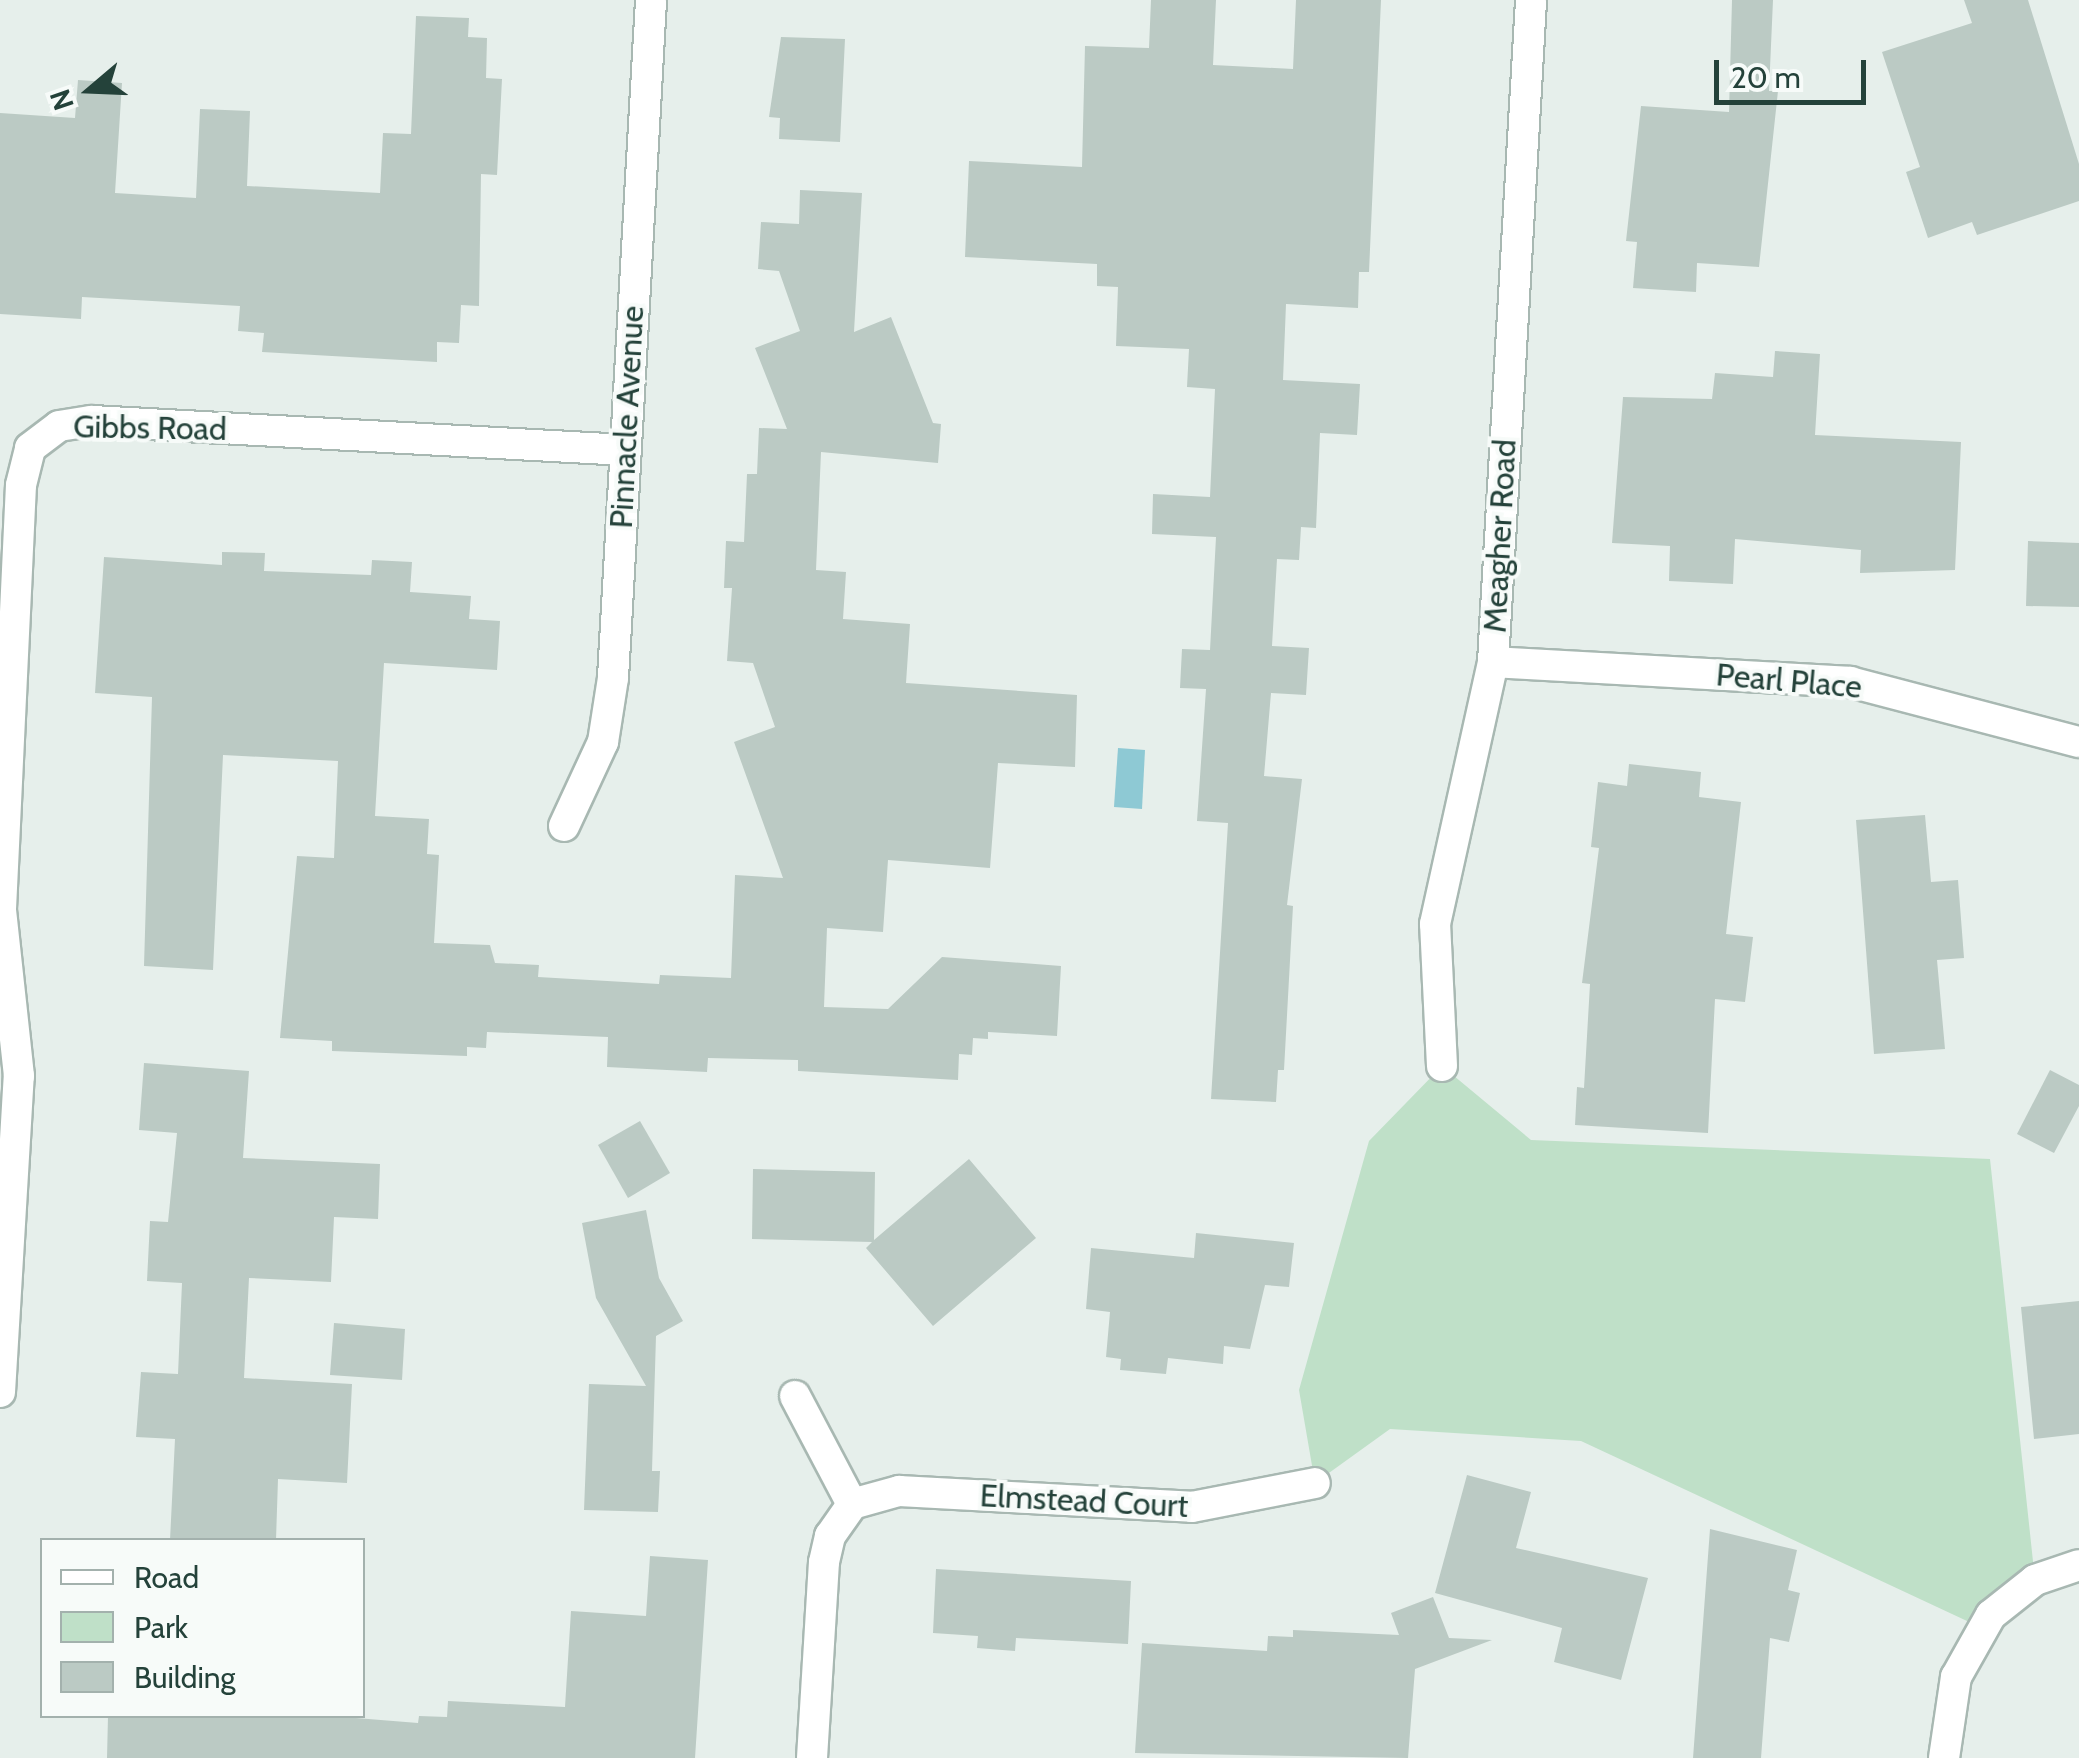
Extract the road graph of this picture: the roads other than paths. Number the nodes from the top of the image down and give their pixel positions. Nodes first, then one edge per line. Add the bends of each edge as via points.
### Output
1 (652, 0) edge
2 (1531, 0) edge
3 (626, 450) junction
4 (1493, 662) junction
5 (2079, 742) edge
6 (564, 826) dead end
7 (1442, 1066) dead end
8 (0, 1392) edge
9 (795, 1396) dead end
10 (1315, 1484) dead end
11 (852, 1504) junction
12 (2079, 1564) edge
13 (812, 1758) edge
14 (1944, 1758) edge

1 - 3 street, Pinnacle Avenue
2 - 4 street, Meagher Road
3 - 6 street, Pinnacle Avenue via 609,708 603,742
3 - 8 street, Gibbs Road via 92,421 59,426 30,448 21,485 1,909 18,1076
4 - 5 street, Pearl Place via 1850,682
4 - 7 street, Meagher Road via 1436,924
9 - 11 street
10 - 11 street, Elmstead Court via 1192,1507 899,1492
11 - 13 street via 830,1536 824,1562
12 - 14 street via 2035,1580 1991,1615 1956,1676

